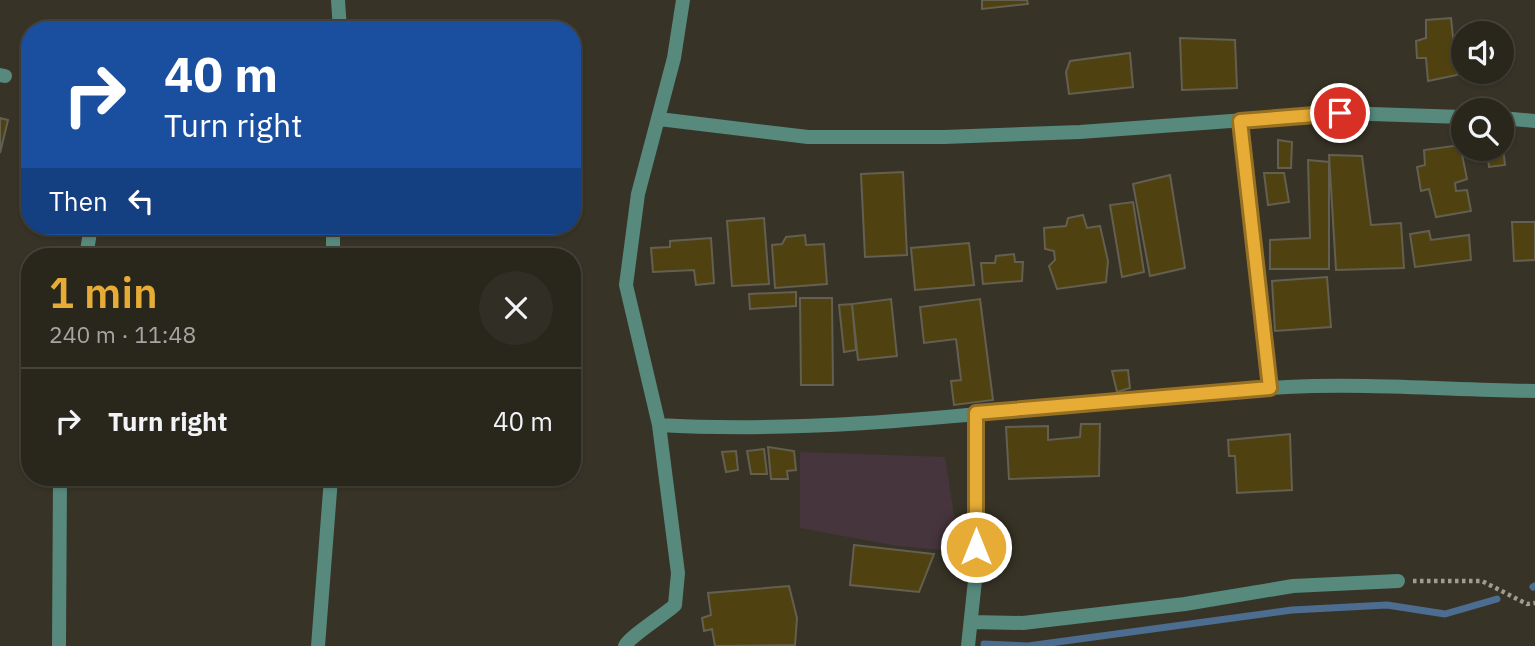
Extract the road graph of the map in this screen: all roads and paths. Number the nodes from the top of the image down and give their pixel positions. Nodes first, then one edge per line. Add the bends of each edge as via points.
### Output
1 (338, 0) edge
2 (683, 0) edge
3 (339, 21) edge
4 (1451, 117) edge
5 (659, 119) junction
6 (1514, 119) edge
7 (1240, 121) junction
8 (1535, 121) edge
9 (1270, 388) junction
10 (1535, 391) edge
11 (976, 413) junction
12 (659, 425) junction
13 (60, 486) edge
14 (330, 486) edge
15 (1398, 581) joint
16 (1535, 603) edge
17 (972, 622) junction
18 (59, 646) edge
19 (318, 646) edge
20 (625, 646) edge
21 (968, 646) edge

1 - 3 street
2 - 5 street
4 - 7 street via 1340,113
5 - 7 street via 808,137 1026,134
5 - 12 street via 638,194 626,285
6 - 8 street
7 - 9 street
9 - 10 street
9 - 11 street
11 - 12 street via 759,427
11 - 17 street
12 - 20 street via 678,573 675,606
13 - 18 street
14 - 19 street
15 - 16 path via 1482,581 1527,604
15 - 17 street via 1293,586 1023,623
17 - 21 street

